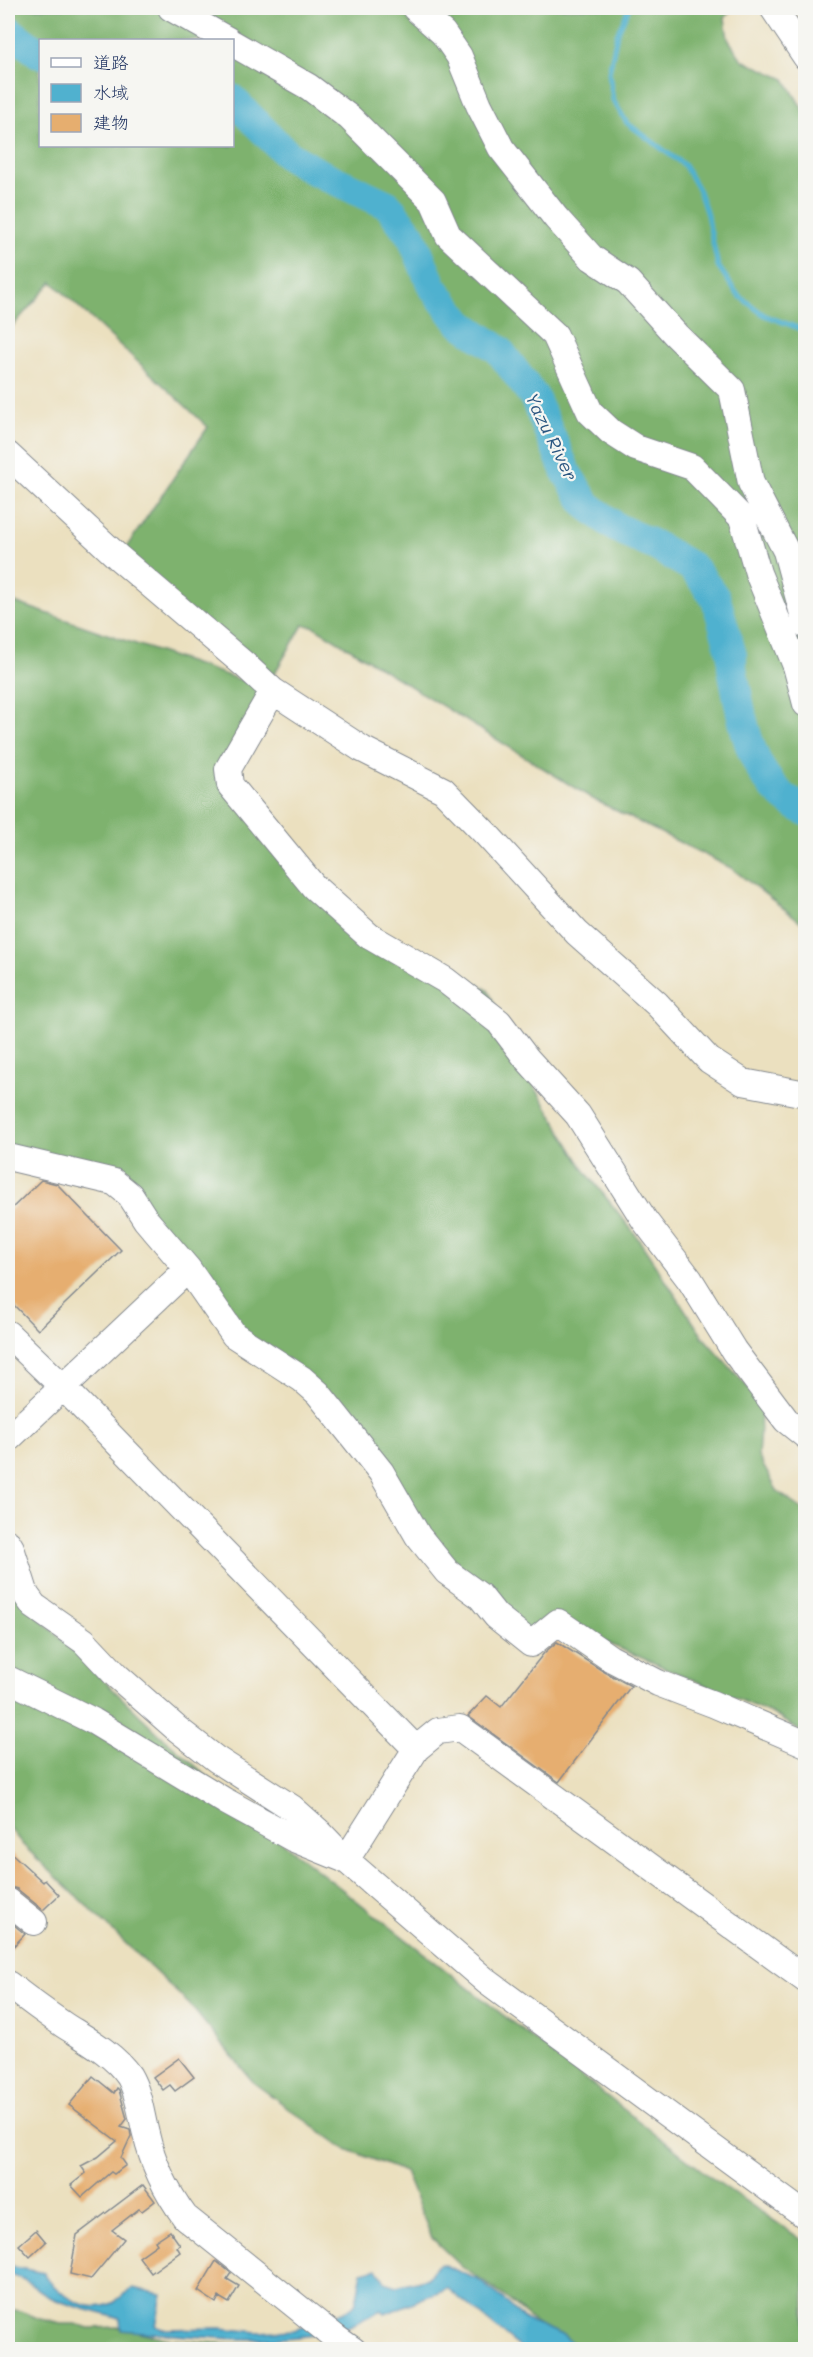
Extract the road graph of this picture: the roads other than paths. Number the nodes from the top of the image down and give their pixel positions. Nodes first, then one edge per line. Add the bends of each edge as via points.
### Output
1 (171, 8) edge
2 (415, 8) edge
3 (773, 8) edge
4 (797, 27) edge
5 (226, 39) edge
6 (234, 44) edge
7 (806, 57) edge
8 (8, 455) edge
9 (806, 625) edge
10 (273, 691) junction
11 (806, 704) edge
12 (806, 1094) edge
13 (8, 1157) edge
14 (188, 1269) junction
15 (8, 1334) edge
16 (62, 1386) junction
17 (806, 1436) edge
18 (8, 1439) edge
19 (8, 1543) edge
20 (8, 1679) edge
21 (806, 1744) edge
22 (416, 1749) junction
23 (346, 1860) junction
24 (8, 1901) edge
25 (34, 1922) dead end
26 (806, 1980) edge
27 (8, 1984) edge
28 (806, 2216) edge
29 (345, 2344) edge

1 - 5 street
2 - 9 street via 443,33 459,56 501,148 556,218 592,258 628,282 732,390 752,483 786,551
3 - 4 street
4 - 7 street
6 - 11 street via 309,87 350,118 433,201 448,235 555,335 590,412 611,432 636,448 692,467 742,519
8 - 10 street via 119,558
10 - 12 street via 362,749 443,790 577,933 657,1004 709,1060 743,1082
10 - 17 street via 228,769 230,785 314,887 369,936 445,980 499,1022 578,1115 734,1351 786,1420
13 - 14 street via 114,1182 130,1195
14 - 16 street
14 - 21 street via 234,1335 318,1393 381,1472 418,1536 447,1572 480,1596 496,1616 531,1644 558,1622 610,1658 658,1683
15 - 16 street
16 - 18 street
16 - 22 street
19 - 23 street via 26,1595 34,1606 84,1641 176,1728 292,1808
20 - 23 street via 93,1721 294,1839
22 - 23 street
22 - 26 street via 438,1731 460,1728
23 - 28 street via 486,1981
24 - 25 street
27 - 29 street via 115,2061 132,2083 160,2179 180,2210

